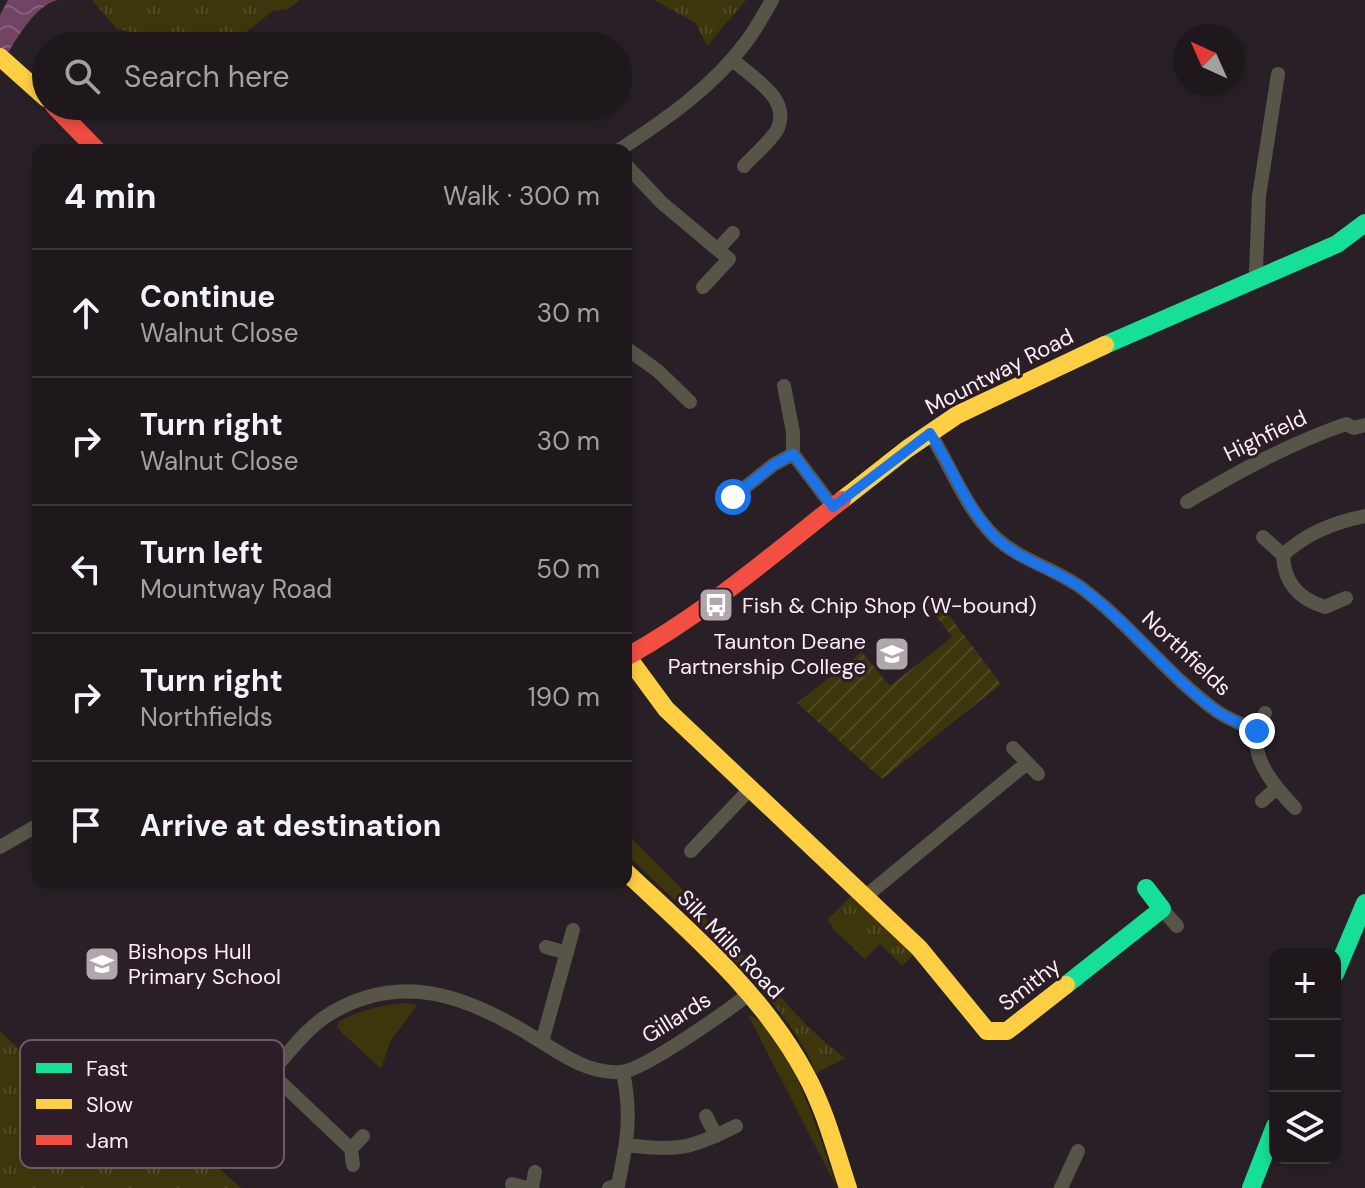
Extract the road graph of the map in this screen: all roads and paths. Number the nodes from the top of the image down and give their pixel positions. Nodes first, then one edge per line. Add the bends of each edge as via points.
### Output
1 (772, 0) edge
2 (0, 57) edge
3 (732, 59) junction
4 (1278, 74) dead end
5 (32, 85) edge
6 (68, 120) edge
7 (91, 144) edge
8 (628, 144) edge
9 (744, 166) dead end
10 (632, 171) edge
11 (1365, 223) edge
12 (733, 233) dead end
13 (718, 249) junction
14 (1260, 276) junction
15 (703, 287) dead end
16 (632, 352) edge
17 (784, 386) dead end
18 (690, 402) dead end
19 (1365, 425) edge
20 (930, 433) junction
21 (793, 454) junction
22 (733, 497) dead end
23 (1187, 502) dead end
24 (833, 507) junction
25 (1365, 516) edge
26 (1263, 537) dead end
27 (1283, 555) junction
28 (1346, 598) dead end
29 (632, 654) edge
30 (632, 664) edge
31 (1265, 713) dead end
32 (1257, 731) junction
33 (1013, 748) dead end
34 (751, 788) junction
35 (1277, 788) junction
36 (1262, 801) dead end
37 (1295, 808) dead end
38 (32, 828) edge
39 (0, 847) edge
40 (691, 851) dead end
41 (632, 878) edge
42 (1146, 888) dead end
43 (866, 896) junction
44 (1365, 903) edge
45 (1162, 909) junction
46 (1177, 926) dead end
47 (573, 930) dead end
48 (546, 947) dead end
49 (567, 953) junction
50 (1341, 960) edge
51 (750, 993) junction
52 (542, 1042) junction
53 (284, 1058) edge
54 (623, 1072) junction
55 (284, 1085) edge
56 (706, 1116) dead end
57 (736, 1126) dead end
58 (363, 1136) dead end
59 (716, 1136) junction
60 (1269, 1142) edge
61 (628, 1145) junction
62 (351, 1149) junction
63 (1078, 1151) dead end
64 (353, 1165) dead end
65 (535, 1172) dead end
66 (512, 1184) dead end
67 (615, 1187) edge
68 (530, 1188) edge
69 (848, 1188) edge
70 (1061, 1188) edge
71 (1251, 1188) edge

1 - 3 street
2 - 5 street
3 - 8 street via 671,115
3 - 9 street via 778,105 778,129
4 - 14 street via 1259,196
6 - 7 street
10 - 13 street
11 - 14 street, Mountway Road via 1337,244
12 - 13 street
13 - 15 street via 729,259
14 - 20 street, Mountway Road via 1011,389
16 - 18 street
17 - 21 street
19 - 23 street, Highfield via 1346,424 1306,437
20 - 24 street, Mountway Road
20 - 32 street, Northfields via 960,490 998,540 1068,578 1221,715
21 - 22 street
21 - 24 street
24 - 29 street, Mountway Road via 715,600
25 - 27 street via 1304,537
26 - 27 street
27 - 28 street via 1288,581 1325,614
30 - 34 street, Smithy via 666,709
31 - 32 street
32 - 35 street via 1254,746
33 - 43 street via 1032,769
34 - 40 street
34 - 43 street, Smithy
35 - 36 street
35 - 37 street
38 - 39 street
41 - 51 street, Silk Mills Road
42 - 45 street
43 - 45 street, Smithy via 935,965 987,1031 996,1033 1031,1014
44 - 50 street
45 - 46 street
47 - 49 street
48 - 49 street
49 - 52 street
51 - 54 street, Gillards
51 - 69 street, Silk Mills Road via 805,1074
52 - 53 street via 456,998 414,990 350,1004 327,1015
52 - 54 street via 569,1060
54 - 61 street
55 - 62 street
56 - 59 street
57 - 59 street
58 - 62 street
59 - 61 street via 662,1150
60 - 71 street
61 - 67 street
62 - 64 street
63 - 70 street via 1063,1164
65 - 68 street
66 - 68 street

